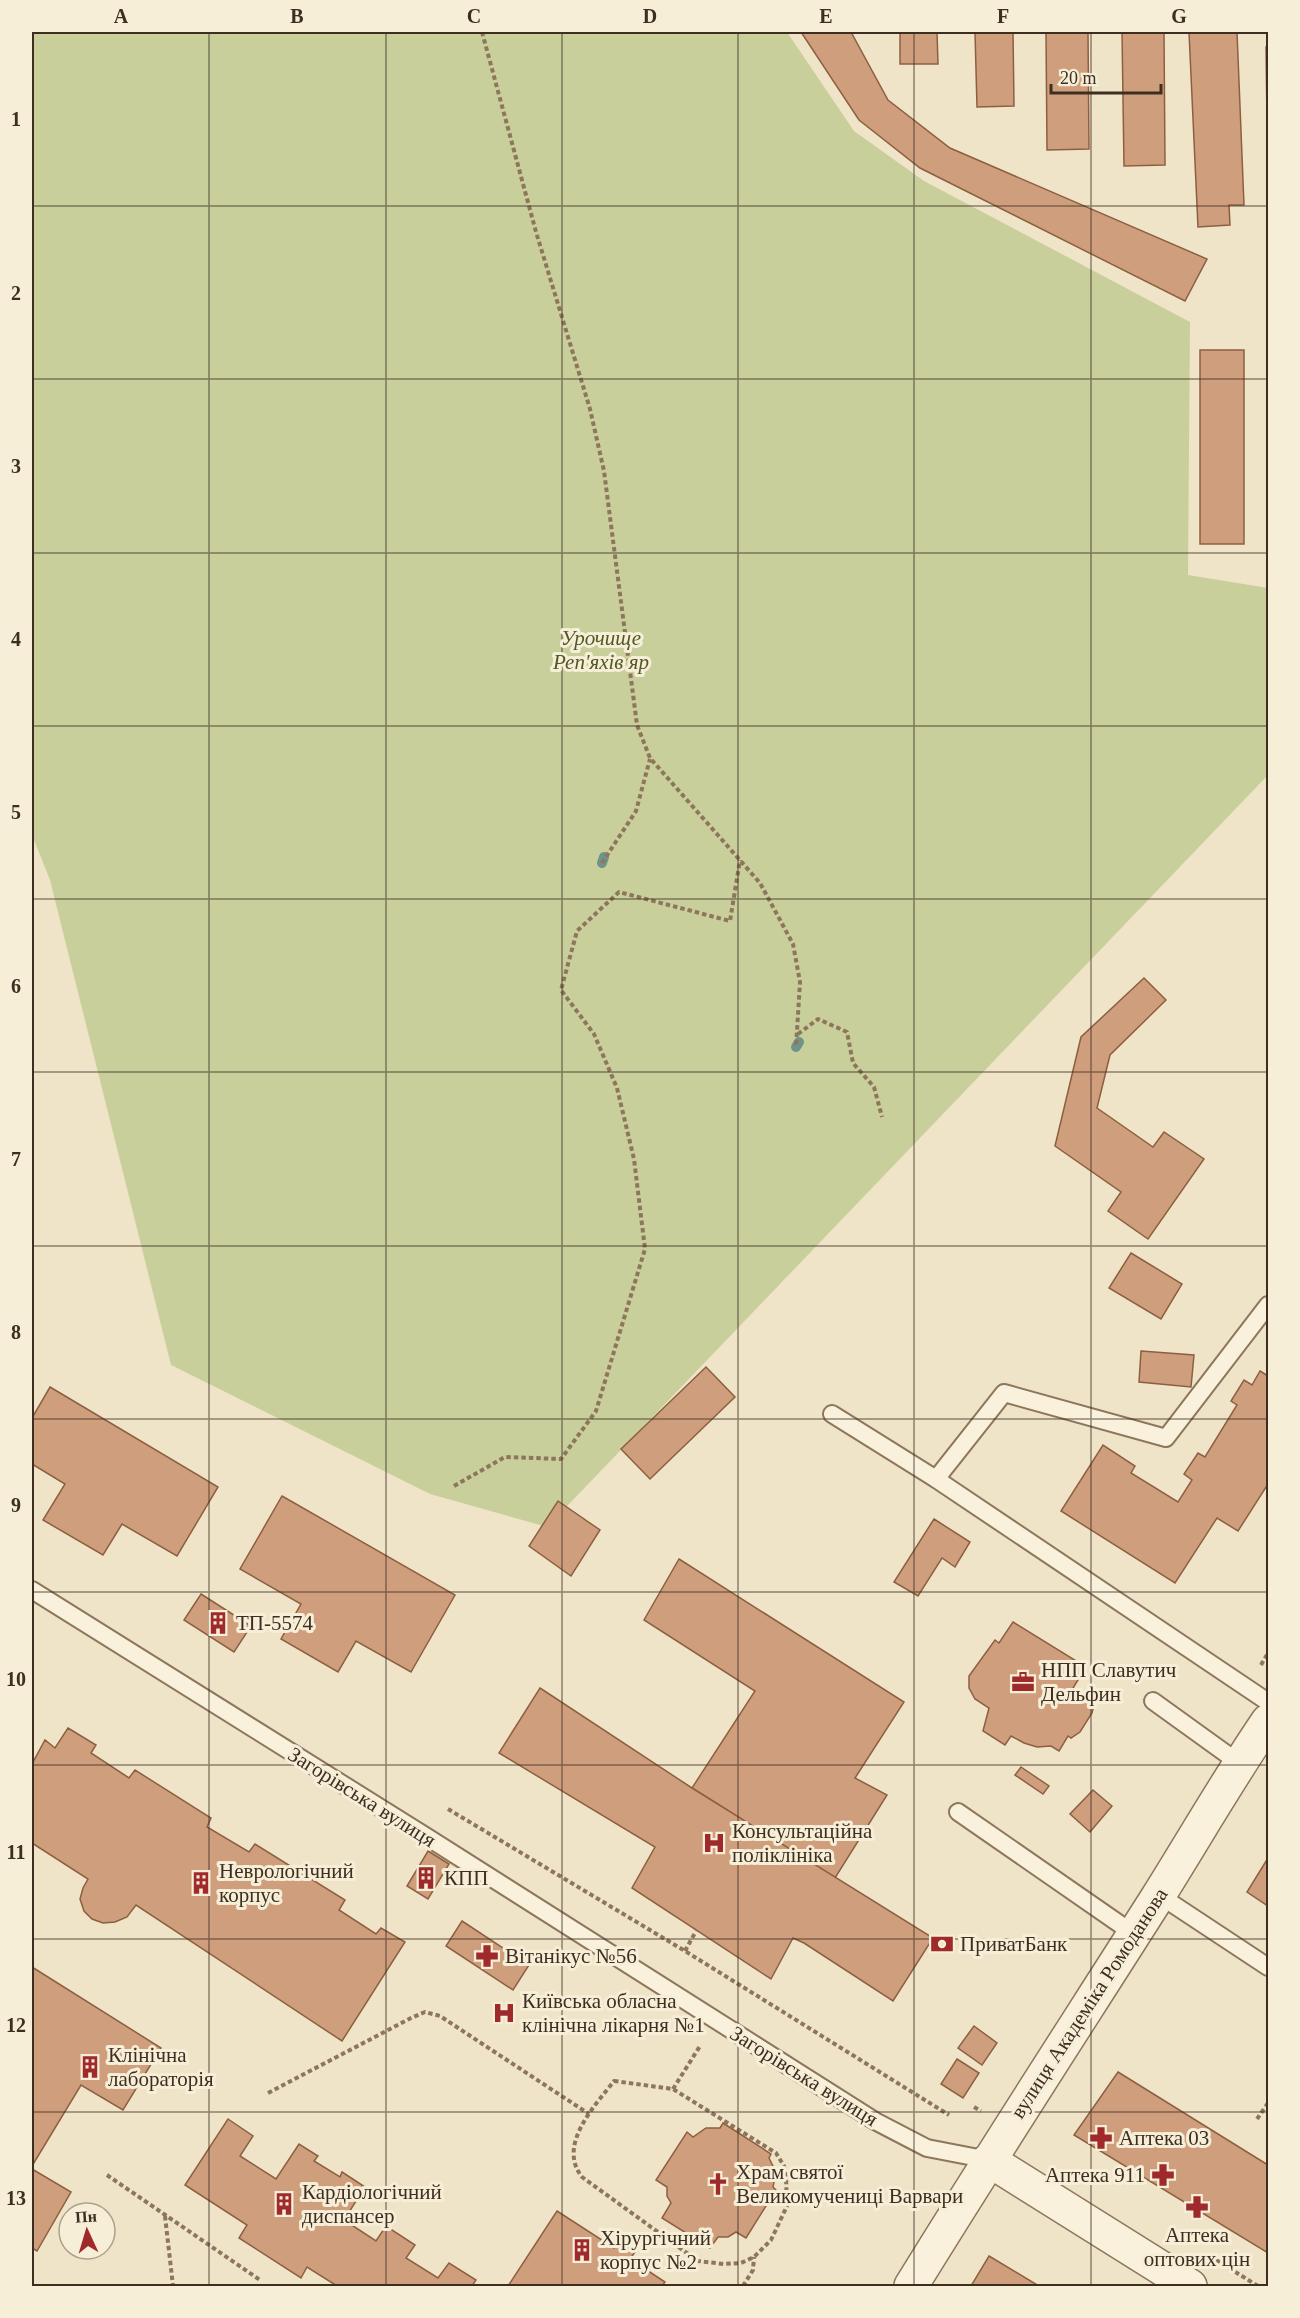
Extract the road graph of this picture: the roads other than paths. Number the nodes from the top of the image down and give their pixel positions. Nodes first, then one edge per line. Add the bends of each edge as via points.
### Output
1 (1265, 1316) edge
2 (832, 1414) dead end
3 (936, 1479) junction
4 (32, 1590) edge
5 (1153, 1701) dead end
6 (1269, 1702) edge
7 (1269, 1721) edge
8 (1239, 1763) junction
9 (958, 1812) dead end
10 (1159, 1895) junction
11 (1134, 1934) junction
12 (1269, 1967) edge
13 (989, 2160) junction
14 (1177, 2283) edge
15 (911, 2286) edge

1 - 3 lane via 1166,1438 1004,1392
2 - 3 lane
3 - 6 lane
4 - 13 lane, Загорівська вулиця via 875,2121 927,2148
5 - 8 lane
7 - 8 street, вулиця Академіка Ромоданова
8 - 10 street, вулиця Академіка Ромоданова
9 - 11 lane
10 - 11 street, вулиця Академіка Ромоданова
10 - 12 lane
11 - 13 street, вулиця Академіка Ромоданова
13 - 14 street, Загорівська вулиця
13 - 15 street, вулиця Академіка Ромоданова

